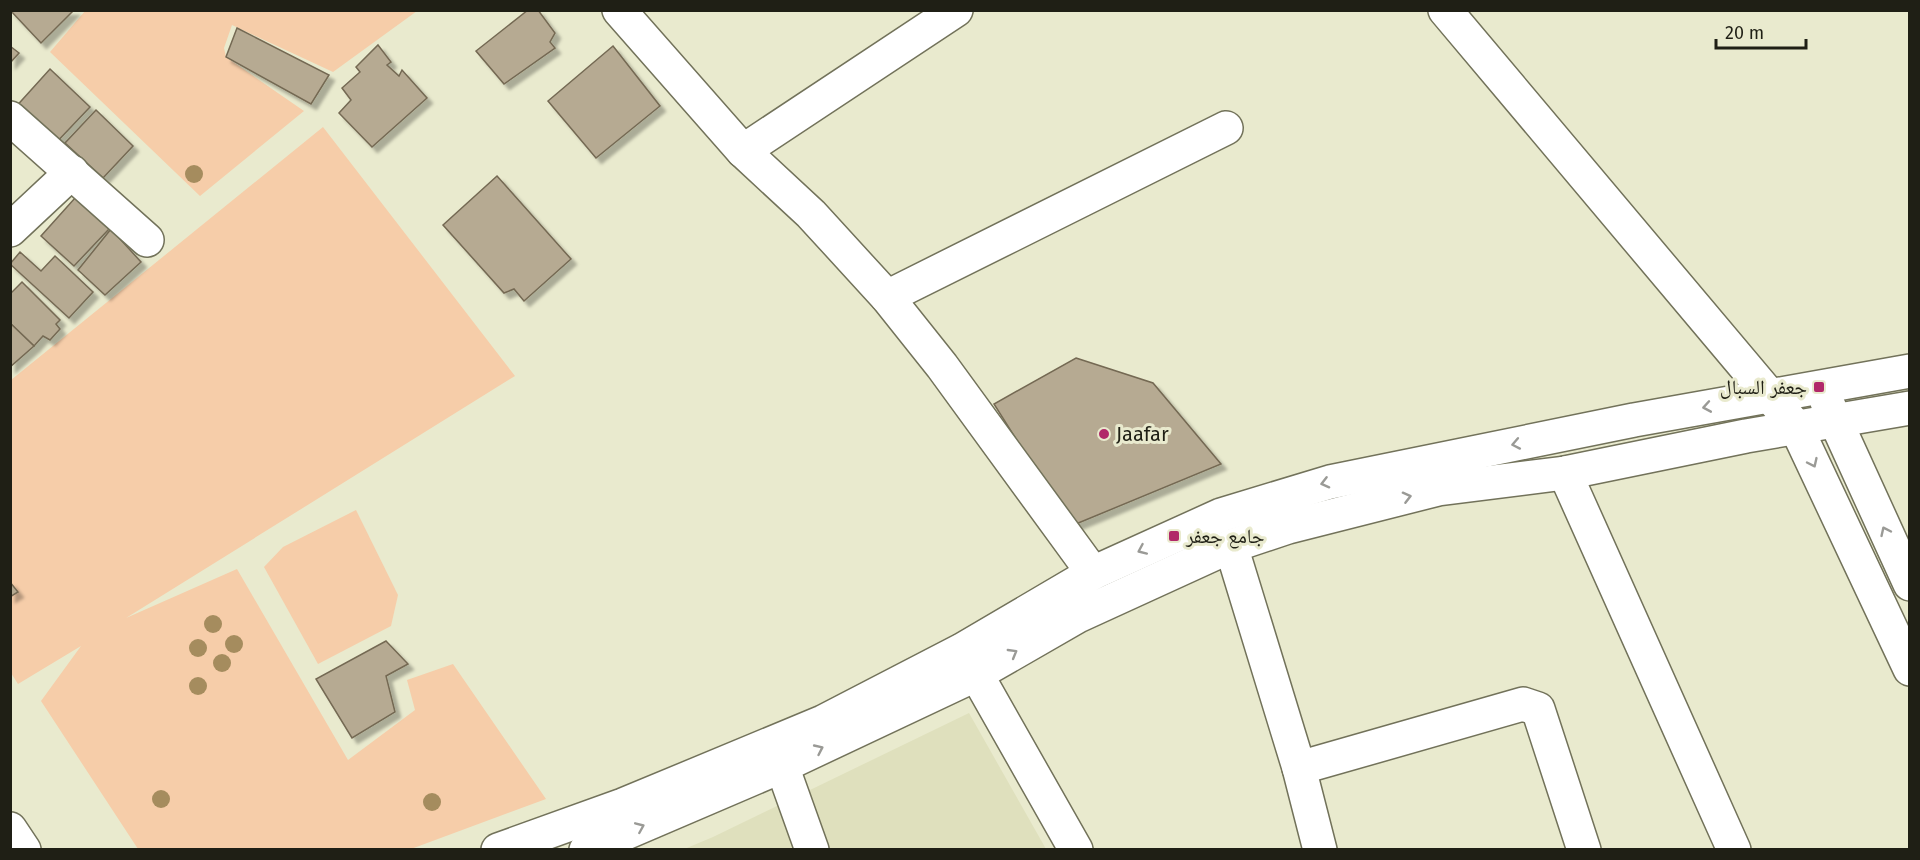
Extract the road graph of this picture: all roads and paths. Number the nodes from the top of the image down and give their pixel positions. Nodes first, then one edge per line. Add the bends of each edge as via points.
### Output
1 (619, 10) edge
2 (956, 10) edge
3 (1445, 10) edge
4 (10, 118) edge
5 (1226, 128) dead end
6 (743, 151) junction
7 (72, 172) junction
8 (10, 230) edge
9 (147, 240) dead end
10 (887, 297) junction
11 (1910, 371) edge
12 (1821, 387) junction
13 (1772, 396) junction
14 (1910, 408) edge
15 (1835, 422) junction
16 (1796, 427) junction
17 (1565, 473) junction
18 (1231, 546) junction
19 (1093, 573) junction
20 (1910, 584) edge
21 (969, 662) junction
22 (1910, 669) edge
23 (782, 766) junction
24 (1299, 768) junction
25 (10, 829) edge
26 (24, 849) edge
27 (498, 849) edge
28 (586, 849) edge
29 (812, 849) edge
30 (1076, 849) edge
31 (1320, 849) edge
32 (1584, 849) edge
33 (1734, 849) edge

1 - 6 street
2 - 6 street
3 - 13 street
4 - 7 street
5 - 10 street
6 - 10 street via 811,214
7 - 8 street
7 - 9 street
10 - 19 street
11 - 12 street
12 - 13 street
12 - 15 street
13 - 16 street
13 -> 19 street via 1622,422 1286,493 1221,514
14 - 15 street
15 - 16 street
20 -> 15 street
16 - 17 street
16 -> 22 street
18 -> 17 street via 1288,527 1438,489
17 - 33 street
21 -> 18 street
18 - 24 street
19 - 21 street
23 -> 21 street
21 - 27 street via 623,805
21 - 30 street
28 -> 23 street
23 - 29 street
24 - 31 street
24 - 32 street via 1523,704 1538,709
25 - 26 street

